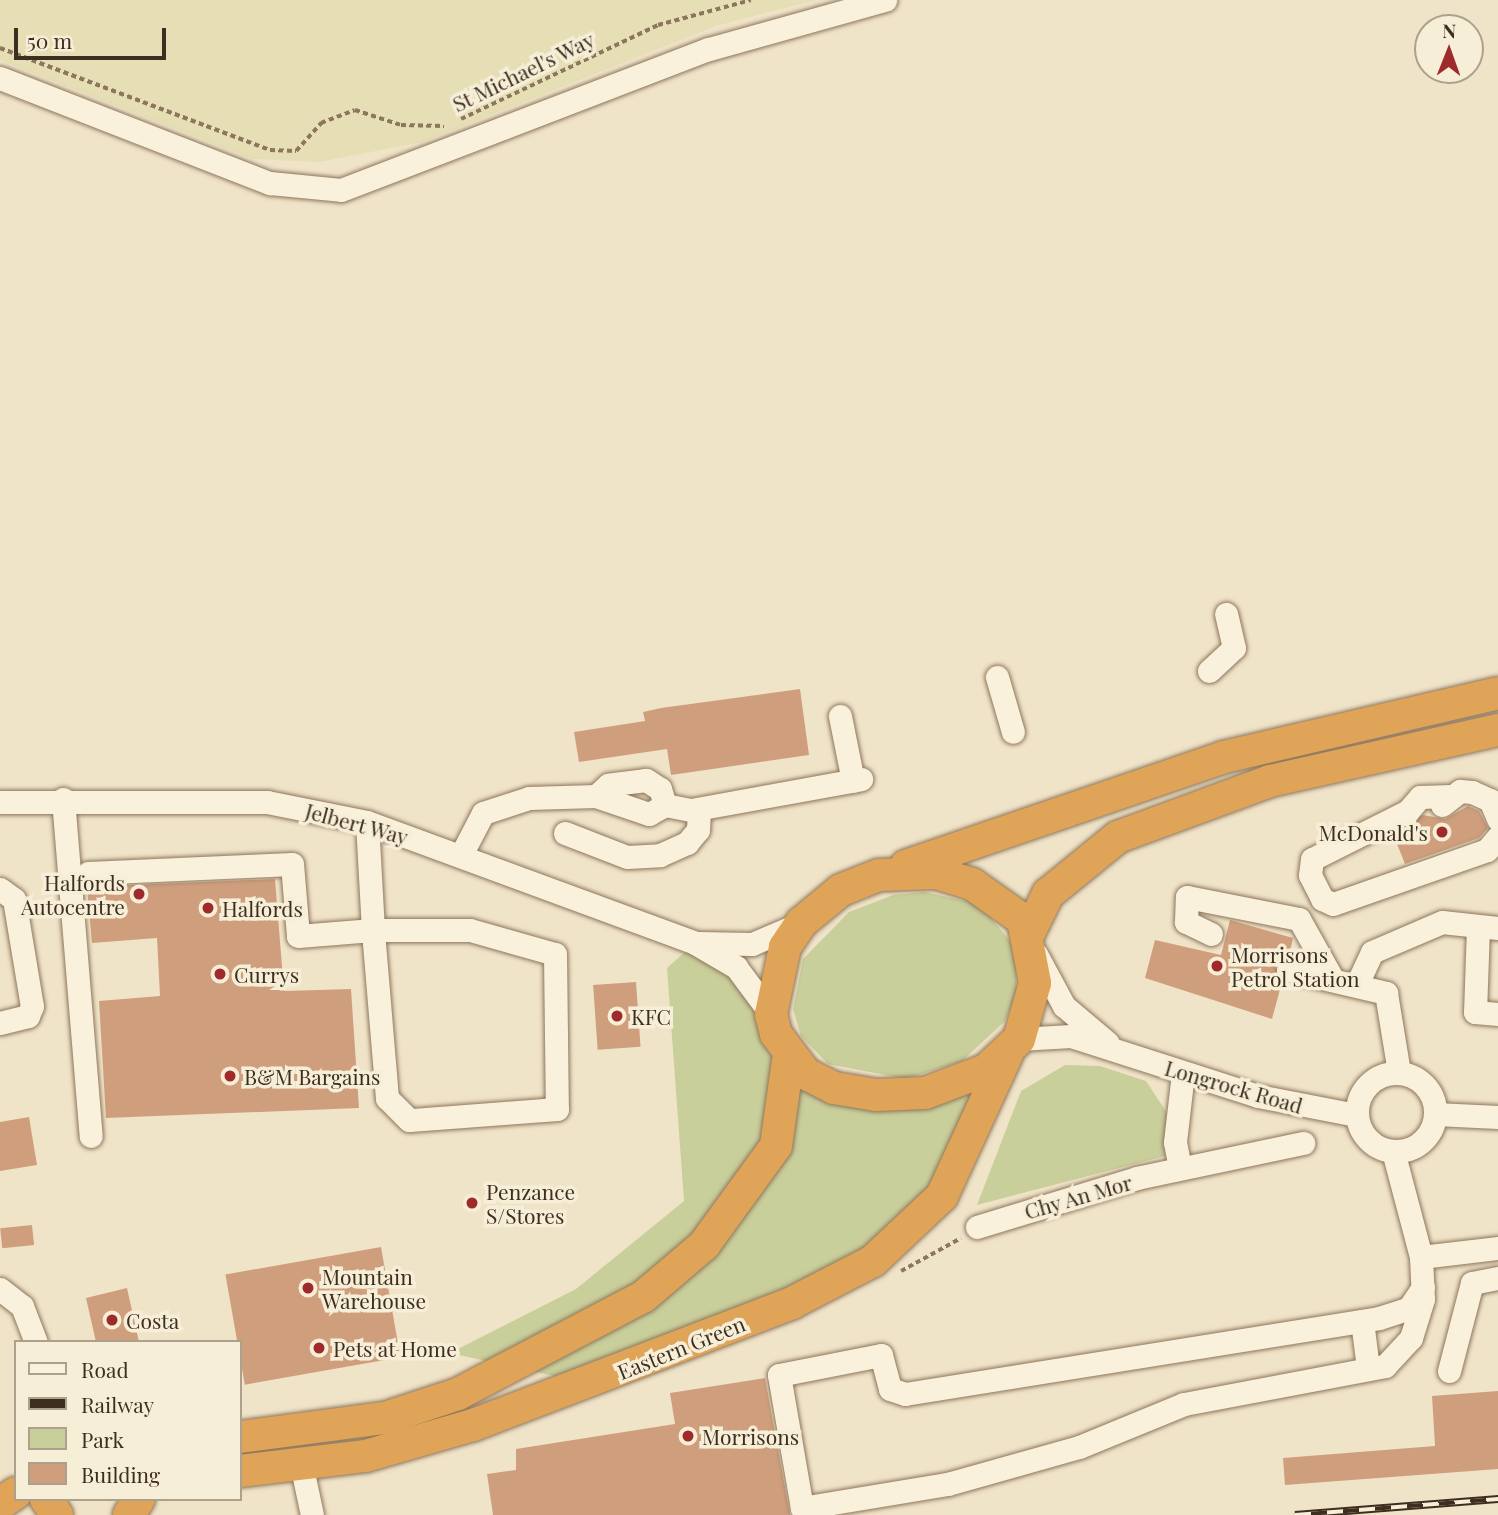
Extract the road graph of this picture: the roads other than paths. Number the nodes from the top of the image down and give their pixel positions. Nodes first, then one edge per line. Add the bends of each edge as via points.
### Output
1 (886, 0) edge
2 (0, 78) edge
3 (1226, 614) dead end
4 (1209, 671) dead end
5 (997, 677) dead end
6 (1498, 693) edge
7 (840, 716) dead end
8 (1498, 730) edge
9 (1013, 732) dead end
10 (596, 796) junction
11 (63, 799) junction
12 (0, 802) edge
13 (665, 805) junction
14 (699, 809) junction
15 (1498, 819) edge
16 (368, 822) junction
17 (565, 834) dead end
18 (1498, 837) edge
19 (461, 855) junction
20 (88, 873) dead end
21 (879, 875) junction
22 (0, 889) edge
23 (1322, 899) junction
24 (801, 923) junction
25 (1307, 927) junction
26 (1488, 928) edge
27 (373, 930) junction
28 (1210, 934) dead end
29 (1030, 942) junction
30 (695, 943) junction
31 (1288, 970) dead end
32 (1332, 978) junction
33 (1357, 984) junction
34 (771, 1014) junction
35 (1498, 1014) edge
36 (0, 1023) edge
37 (1013, 1047) junction
38 (1113, 1048) junction
39 (789, 1054) junction
40 (1399, 1072) junction
41 (1183, 1073) junction
42 (1435, 1114) junction
43 (1356, 1115) junction
44 (1498, 1117) edge
45 (90, 1136) dead end
46 (1303, 1143) dead end
47 (1394, 1151) junction
48 (1180, 1168) junction
49 (977, 1227) road end
50 (1498, 1248) edge
51 (1421, 1257) junction
52 (1498, 1278) edge
53 (1423, 1287) junction
54 (0, 1289) edge
55 (1362, 1321) junction
56 (35, 1340) edge
57 (1368, 1368) junction
58 (1449, 1371) dead end
59 (242, 1437) edge
60 (302, 1468) junction
61 (242, 1471) edge
62 (312, 1515) edge

1 - 2 street via 709,49 341,190 270,183
3 - 4 street via 1234,648
5 - 9 street
6 - 21 highway via 1224,757
7 - 14 street via 857,780
8 - 29 highway via 1270,781 1118,837 1048,894
10 - 13 street via 640,813 657,813
10 - 13 street via 608,785 646,780 660,789
10 - 19 street via 529,798 491,808 473,827
11 - 12 street, Jelbert Way
11 - 16 street, Jelbert Way via 267,802
11 - 45 street
13 - 14 street
14 - 17 street via 698,830 687,843 660,855 626,857
15 - 23 street via 1480,794 1451,796 1440,807 1408,811 1312,859 1310,875
16 - 19 street, Jelbert Way
16 - 27 street
18 - 23 street via 1486,849 1333,904
19 - 30 street, Jelbert Way
20 - 27 street via 292,864 298,936
21 - 24 highway via 841,890
21 - 29 highway via 936,873 972,884 1009,907
22 - 36 street via 14,899 32,1006 28,1016
23 - 25 street
24 - 30 street, Jelbert Way via 752,944
24 - 34 highway via 774,975
25 - 28 street via 1299,919 1192,895 1183,909 1186,922
25 - 32 street
26 - 33 street via 1442,922 1372,952
26 - 35 street via 1475,1012
27 - 27 street via 470,930 555,954 557,1108 409,1120 387,1098
29 - 37 highway via 1031,1012
29 - 38 street, Longrock Road via 1065,1006
30 - 34 street, Jelbert Way via 736,967
31 - 32 street
32 - 33 street
33 - 40 street via 1386,993
34 - 39 highway
37 - 38 street, Longrock Road via 1071,1036
37 - 39 highway via 969,1078 925,1093 876,1095 834,1088 806,1074
37 - 60 highway, Eastern Green via 942,1196 873,1261 792,1303 611,1375 460,1429
38 - 41 street, Longrock Road
39 - 59 highway via 776,1146 704,1245 643,1297 457,1394 385,1418
40 - 42 street via 1429,1090
40 - 43 street via 1373,1079
41 - 43 street, Longrock Road
41 - 48 street via 1175,1142
42 - 44 street
42 - 47 street via 1426,1137
43 - 47 street via 1362,1133
46 - 48 street, Chy An Mor
47 - 51 street
48 - 49 street, Chy An Mor
50 - 51 street
51 - 53 street
52 - 58 street via 1472,1283
53 - 55 street via 1397,1314
53 - 57 street via 1411,1338 1385,1366
54 - 56 street via 22,1306
55 - 57 street
55 - 57 street via 905,1394 890,1389 881,1355 779,1375 802,1508 947,1484 1079,1447 1184,1404
60 - 61 highway, Eastern Green
60 - 62 street

